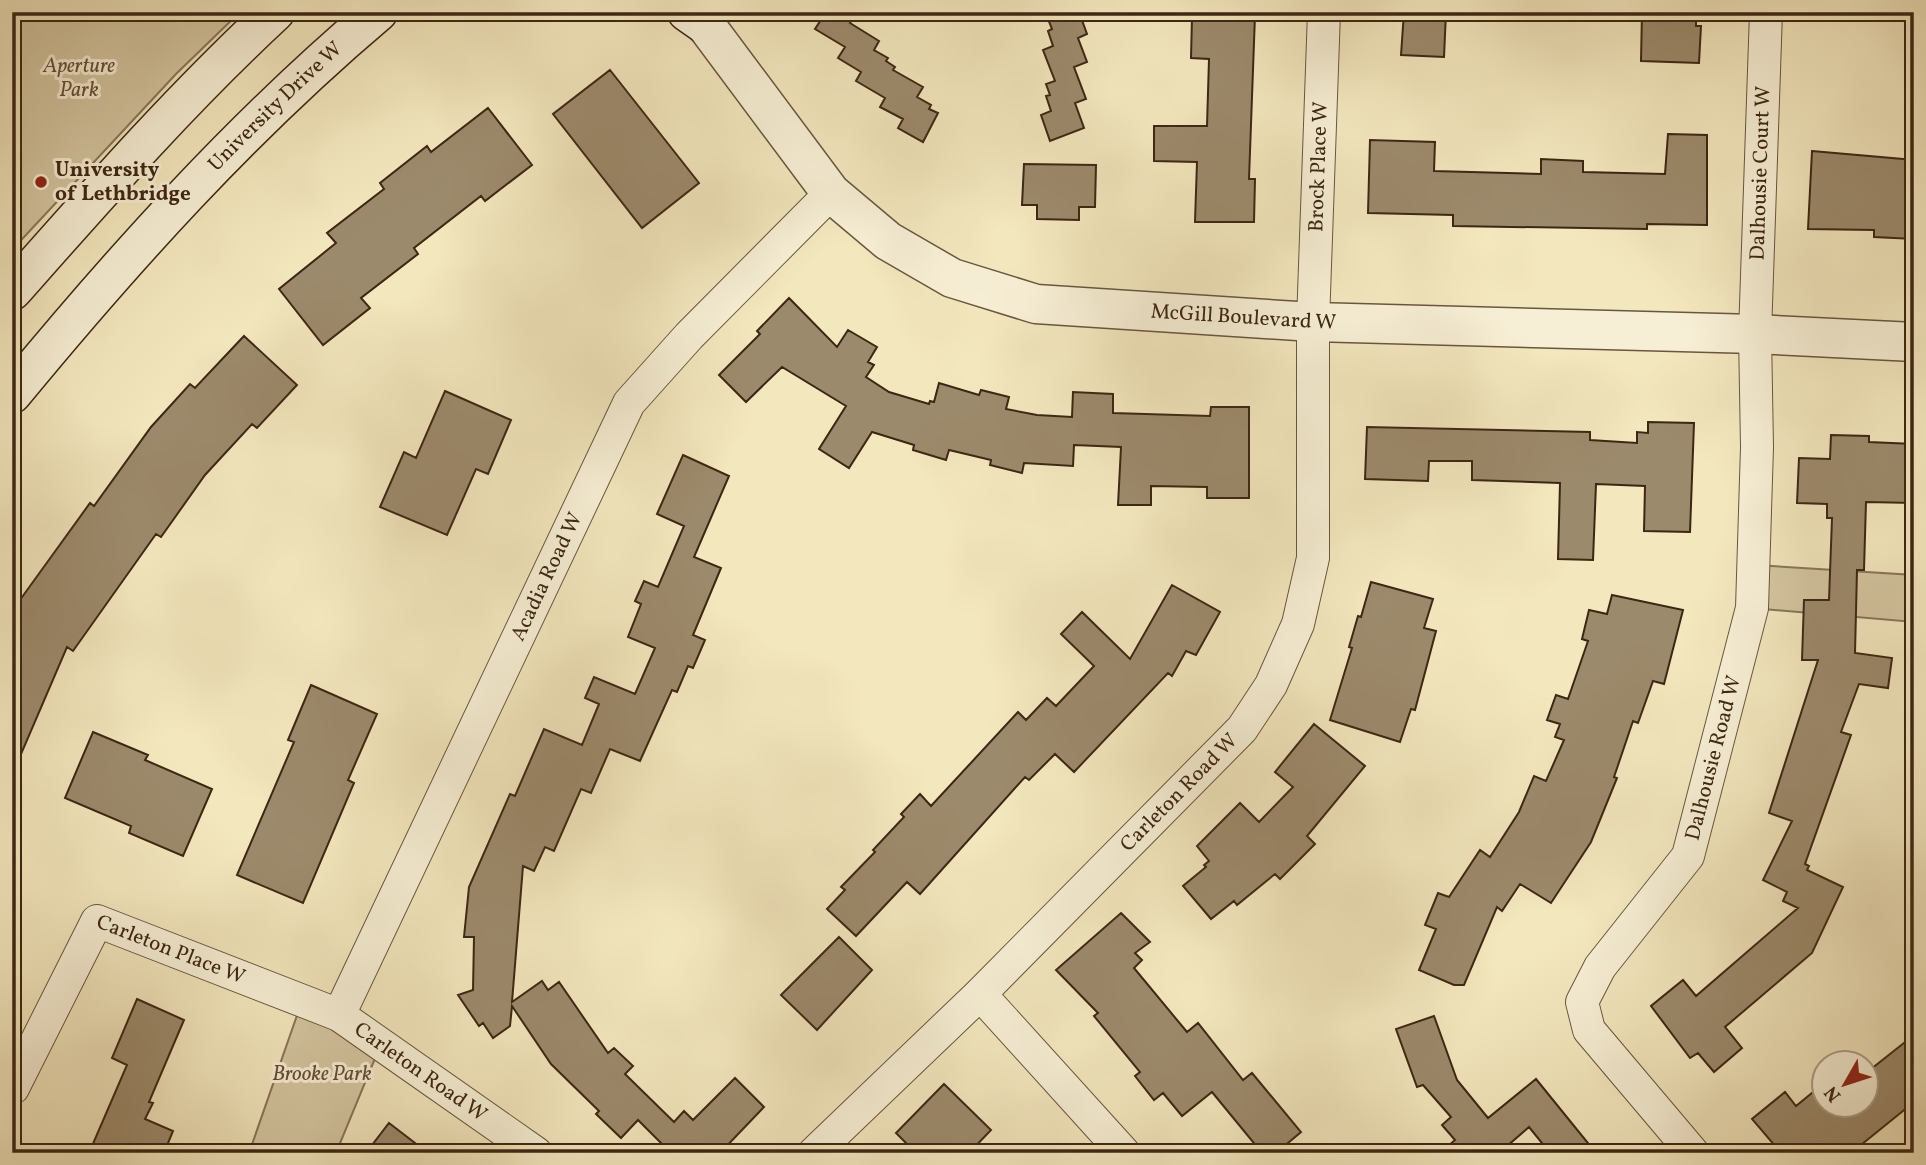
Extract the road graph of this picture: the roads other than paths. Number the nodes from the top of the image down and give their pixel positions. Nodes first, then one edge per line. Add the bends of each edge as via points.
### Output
1 (275, 12) edge
2 (340, 12) edge
3 (378, 12) edge
4 (1324, 12) edge
5 (1766, 12) edge
6 (696, 17) edge
7 (211, 169) junction
8 (831, 193) junction
9 (12, 291) edge
10 (1313, 322) junction
11 (1755, 334) junction
12 (1914, 342) edge
13 (12, 394) edge
14 (980, 994) junction
15 (339, 1015) junction
16 (13, 1088) edge
17 (536, 1153) edge
18 (814, 1153) edge
19 (1124, 1153) edge
20 (1693, 1153) edge

1 - 9 street via 121,168
2 - 7 street
3 - 7 street, University Drive W
4 - 10 street, Brock Place W
5 - 11 street, Dalhousie Court W
6 - 8 street, McGill Boulevard W
7 - 13 street, University Drive W
8 - 10 street, McGill Boulevard W via 888,241 952,278 1036,304
8 - 15 street, Acadia Road W via 673,352 629,403
10 - 11 street, McGill Boulevard W
10 - 14 street, Carleton Road W via 1313,558 1298,624 1271,685 1242,729
11 - 12 street, McGill Boulevard W
11 - 20 street, Dalhousie Road W via 1755,565 1752,608 1734,680 1688,856 1600,967 1582,1002 1589,1030
14 - 18 street, Carleton Road W
14 - 19 street
15 - 16 street, Carleton Place W via 97,922
15 - 17 street, Carleton Road W

